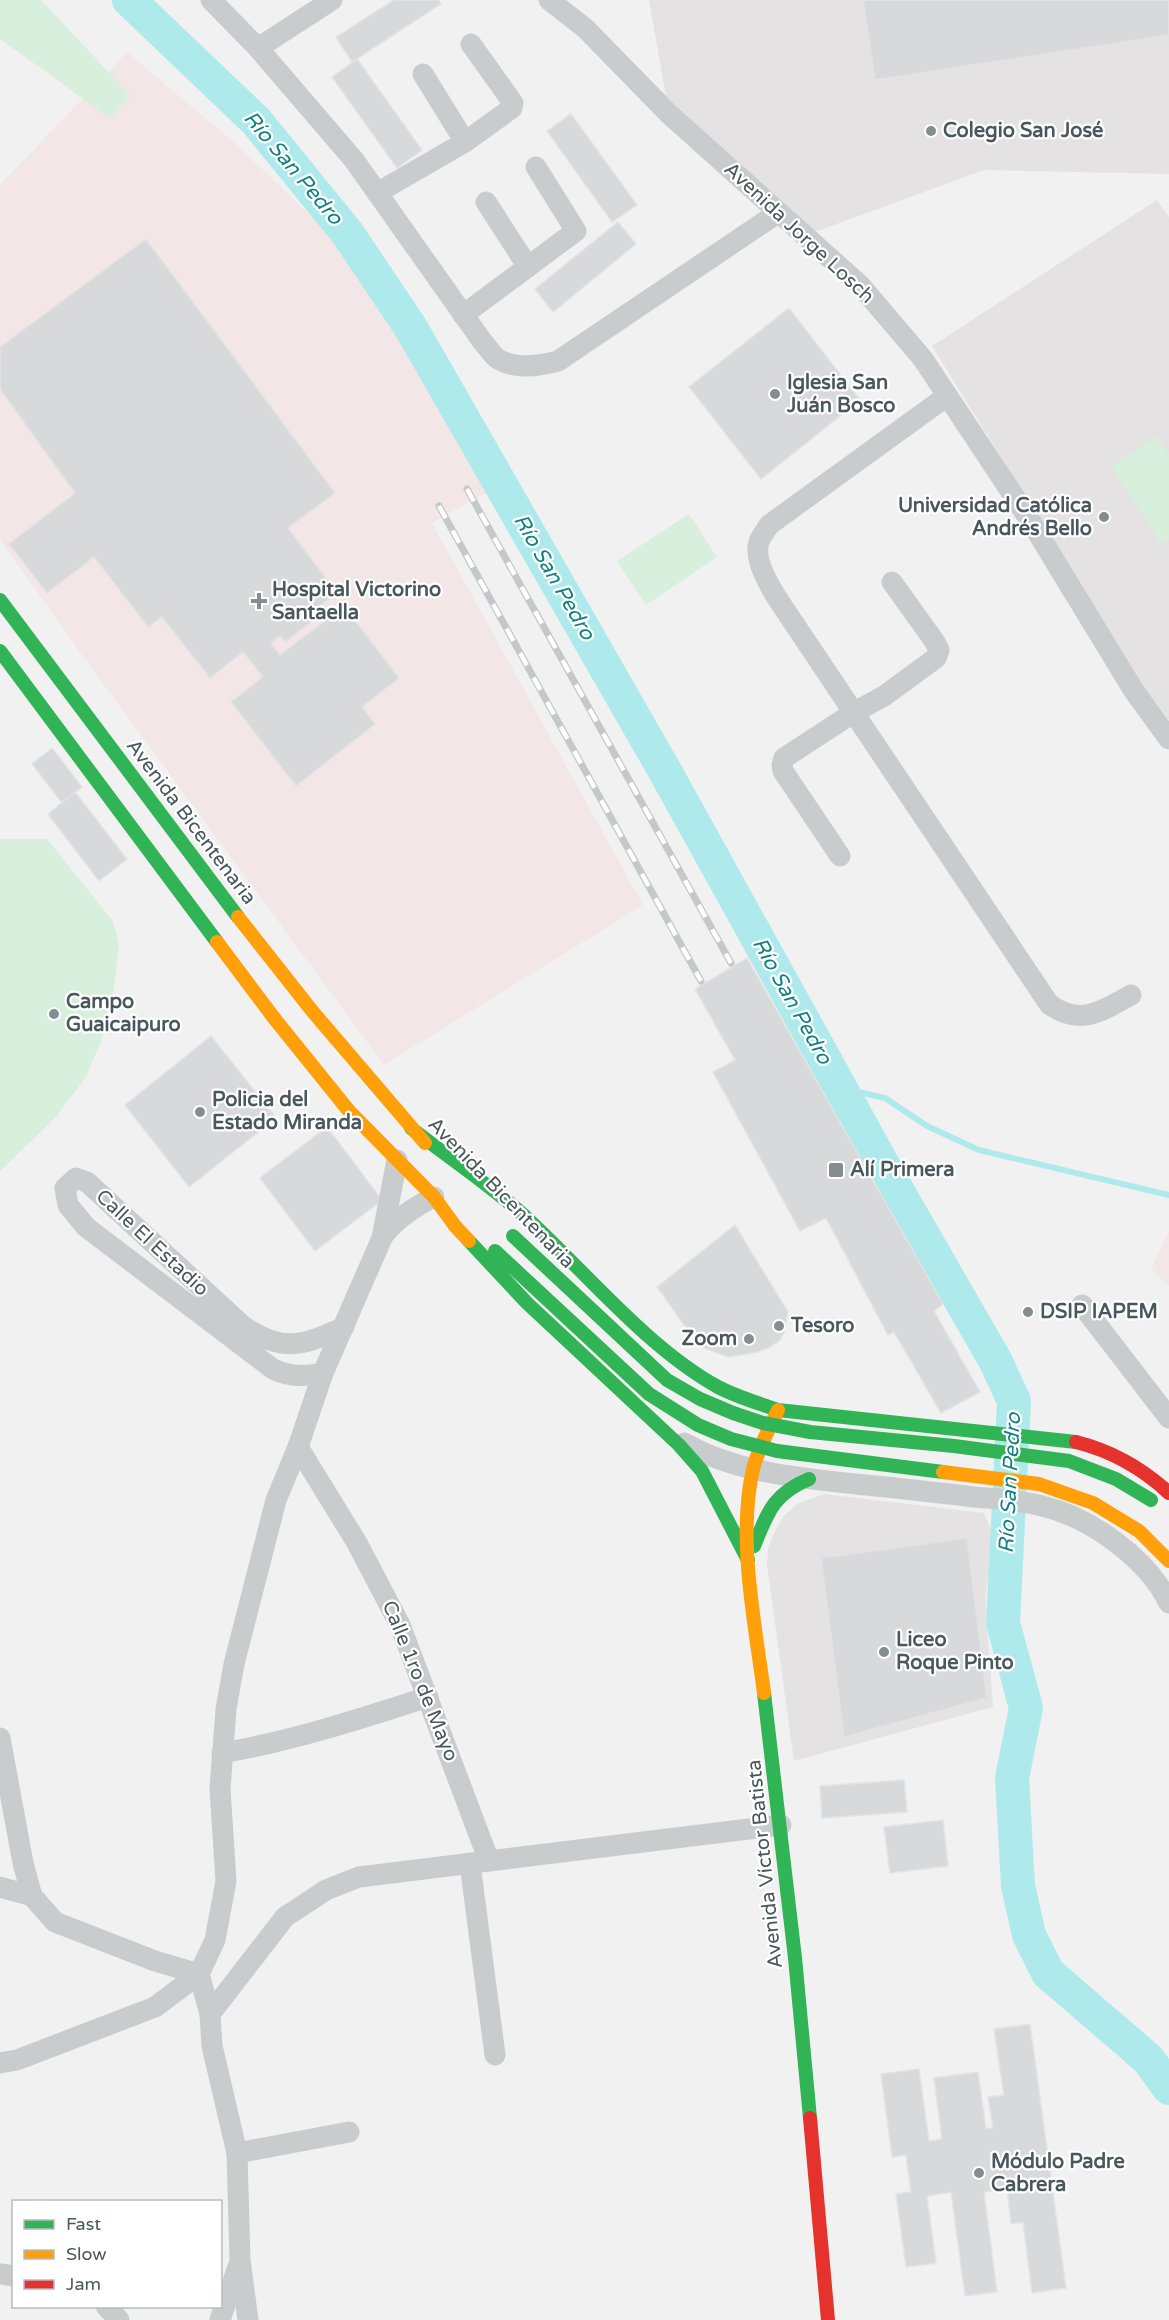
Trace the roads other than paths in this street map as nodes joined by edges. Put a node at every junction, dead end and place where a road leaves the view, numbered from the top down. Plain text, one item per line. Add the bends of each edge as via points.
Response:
1 (211, 0) edge
2 (332, 0) edge
3 (549, 0) edge
4 (471, 44) dead end
5 (258, 48) junction
6 (423, 74) dead end
7 (465, 142) junction
8 (536, 167) dead end
9 (378, 193) junction
10 (486, 202) dead end
11 (779, 212) junction
12 (528, 267) junction
13 (464, 315) junction
14 (947, 396) junction
15 (892, 582) dead end
16 (4, 612) edge
17 (0, 651) edge
18 (853, 712) junction
19 (1169, 739) edge
20 (840, 856) dead end
21 (1131, 994) dead end
22 (411, 1128) junction
23 (398, 1160) junction
24 (466, 1187) dead end
25 (437, 1200) junction
26 (509, 1232) dead end
27 (382, 1238) junction
28 (1082, 1305) dead end
29 (344, 1327) junction
30 (323, 1373) junction
31 (778, 1410) junction
32 (1169, 1418) edge
33 (665, 1432) junction
34 (298, 1447) junction
35 (754, 1469) junction
36 (809, 1479) junction
37 (1169, 1493) edge
38 (1156, 1504) dead end
39 (748, 1560) junction
40 (1169, 1561) edge
41 (1169, 1603) edge
42 (428, 1697) junction
43 (0, 1738) edge
44 (222, 1753) junction
45 (781, 1825) junction
46 (480, 1862) junction
47 (0, 1887) edge
48 (32, 1896) junction
49 (199, 1974) junction
50 (210, 2014) junction
51 (495, 2055) dead end
52 (0, 2063) edge
53 (349, 2132) dead end
54 (237, 2153) junction
55 (240, 2260) junction
56 (107, 2308) edge
57 (119, 2320) edge
58 (220, 2320) edge
59 (248, 2320) edge
60 (828, 2320) edge

1 - 5 street
2 - 5 street
3 - 11 street, Avenida Jorge Losch via 585,28 669,114
4 - 7 street via 513,103 512,108
5 - 9 street
6 - 7 street
7 - 9 street
8 - 12 street via 576,231
9 - 13 street
10 - 12 street
11 - 13 street via 558,361 519,366 497,359
11 - 14 street, Avenida Jorge Losch via 860,285 923,359
12 - 13 street
14 - 18 street via 769,525 758,543 766,581
14 - 19 street, Avenida Jorge Losch via 1031,522 1134,692
15 - 18 street via 939,650 936,658 884,696
16 - 22 main road, Avenida Bicentenaria via 332,1037
17 - 23 main road, Avenida Bicentenaria via 274,1018 349,1110
18 - 20 street via 784,758 782,765
18 - 21 street via 1049,1004 1061,1013 1077,1017 1097,1013
22 - 24 main road, Avenida Bicentenaria
22 - 31 main road via 528,1219 661,1347 720,1388
23 - 25 main road, Avenida Bicentenaria
23 - 27 street
25 - 27 street via 406,1212
25 - 33 main road via 455,1226 527,1303
25 - 40 main road, Avenida Bicentenaria, bridge via 649,1394 706,1430 777,1451 1039,1484 1093,1503 1138,1531
26 - 38 main road, Avenida Bicentenaria, bridge via 667,1380 733,1413 810,1432 1069,1461 1116,1479
27 - 29 street
28 - 32 street
29 - 30 street
29 - 30 street, Calle El Estadio via 316,1341 288,1344 259,1337 87,1182 76,1178 65,1188 68,1205 86,1227 273,1369 300,1376
30 - 34 street
31 - 35 main road, Avenida Víctor Batista
31 - 37 main road via 1096,1447 1131,1461
33 - 35 street via 716,1459
33 - 39 main road via 702,1471
34 - 42 street, Calle 1ro de Mayo via 357,1543 395,1615
34 - 44 street via 276,1500 234,1664
35 - 36 street
35 - 39 main road, Avenida Víctor Batista
36 - 39 main road via 788,1487 774,1502
36 - 41 street via 1042,1506 1094,1527 1121,1546 1146,1571
39 - 45 main road, Avenida Víctor Batista
42 - 44 street via 345,1723
42 - 46 street, Calle 1ro de Mayo
43 - 48 street
44 - 49 street via 220,1790 226,1881 215,1940
45 - 46 street
45 - 60 main road, Avenida Víctor Batista
46 - 50 street via 359,1877 326,1890 285,1917
46 - 51 street, Calle 1ro de Mayo
47 - 48 street
48 - 49 street via 55,1922
49 - 50 street
49 - 52 street via 155,2007 17,2061
50 - 54 street via 212,2046
53 - 54 street
54 - 55 street
55 - 58 street
55 - 59 street
56 - 57 street

